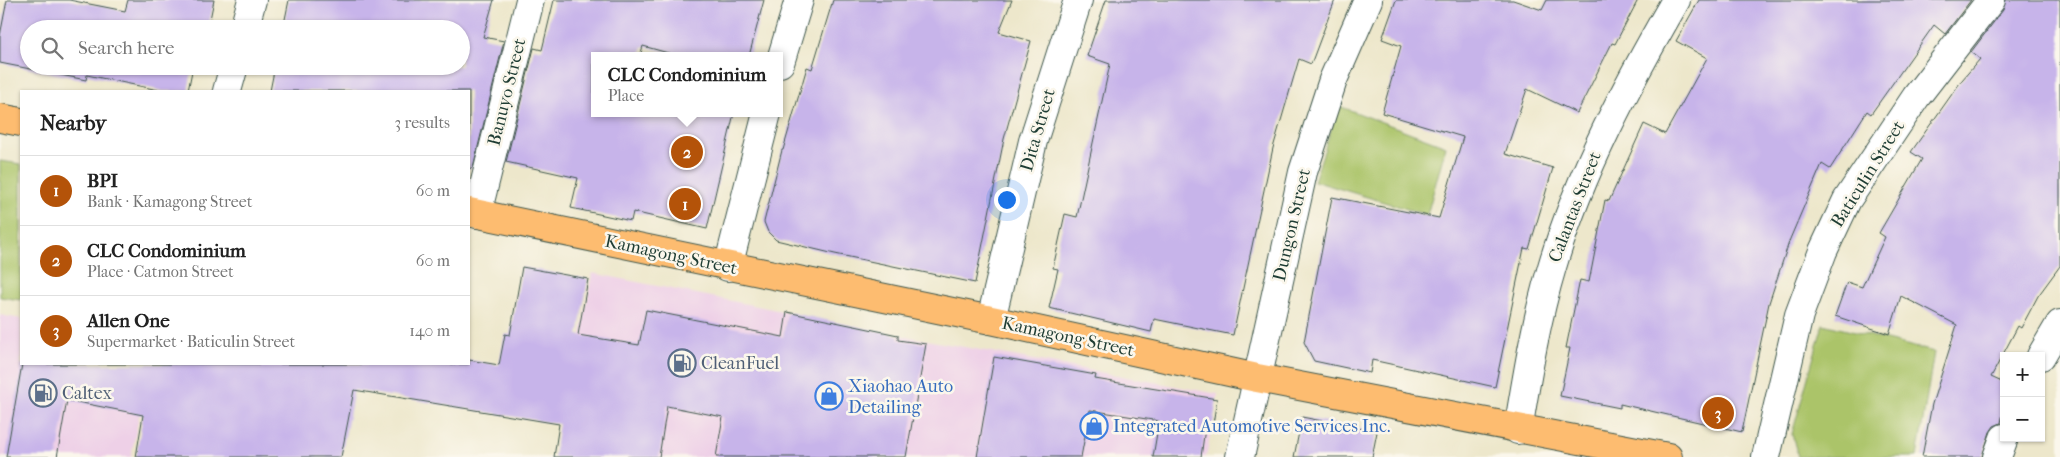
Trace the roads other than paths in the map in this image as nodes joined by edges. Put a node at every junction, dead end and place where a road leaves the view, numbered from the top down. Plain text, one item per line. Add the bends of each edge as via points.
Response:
1 (252, 0) edge
2 (530, 0) edge
3 (799, 0) edge
4 (1078, 0) edge
5 (1368, 0) edge
6 (1676, 0) edge
7 (1991, 0) edge
8 (246, 20) edge
9 (783, 53) edge
10 (231, 75) edge
11 (227, 90) edge
12 (766, 117) edge
13 (0, 118) edge
14 (20, 122) edge
15 (473, 213) edge
16 (728, 267) junction
17 (991, 320) junction
18 (2060, 324) edge
19 (2043, 352) edge
20 (1257, 378) junction
21 (1518, 430) junction
22 (2003, 442) edge
23 (1240, 457) edge
24 (1668, 457) edge
25 (1766, 457) edge
26 (1997, 457) edge

1 - 8 street
2 - 15 street, Banuyo Street
3 - 9 street
4 - 17 street, Dita Street via 1033,141
5 - 20 street, Dungon Street via 1333,80 1303,172
6 - 21 street, Calantas Street via 1624,90 1586,170 1552,267
7 - 25 street, Baticulin Street via 1916,98 1847,200 1823,251 1799,315
10 - 11 street
12 - 16 street
13 - 14 main road
15 - 16 main road, Kamagong Street
16 - 17 main road, Kamagong Street
17 - 20 main road, Kamagong Street
18 - 19 street
20 - 21 main road, Kamagong Street
20 - 23 street, Dungon Street
21 - 24 main road, Kamagong Street
22 - 26 street

